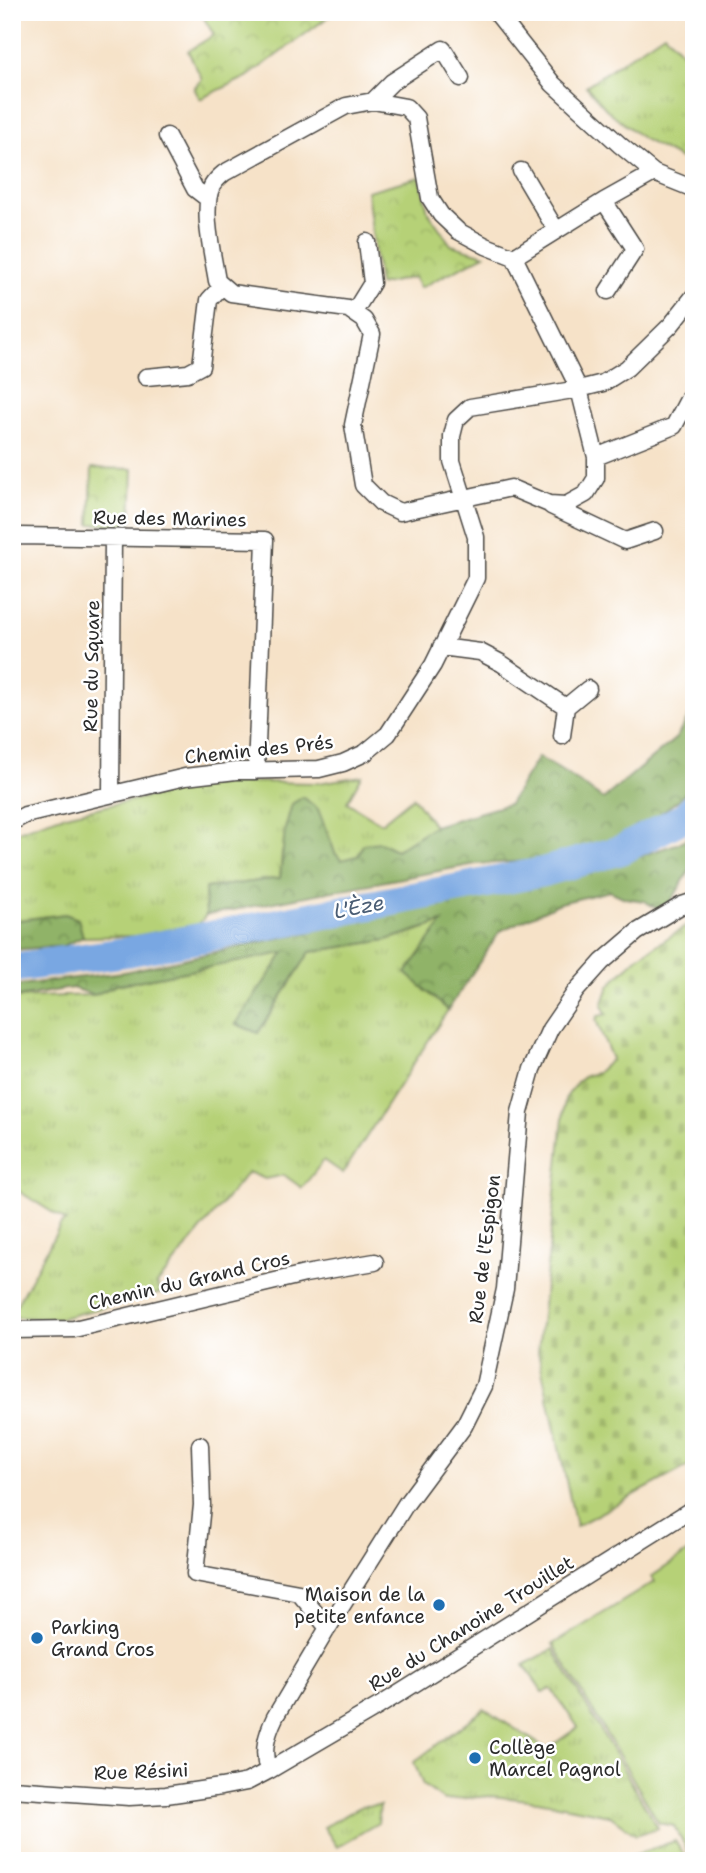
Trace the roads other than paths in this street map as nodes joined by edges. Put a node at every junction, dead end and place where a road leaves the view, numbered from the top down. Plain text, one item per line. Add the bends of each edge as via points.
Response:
1 (496, 12) edge
2 (461, 78) dead end
3 (373, 101) junction
4 (167, 136) dead end
5 (521, 171) dead end
6 (654, 173) junction
7 (694, 190) edge
8 (208, 199) junction
9 (604, 201) junction
10 (556, 230) junction
11 (368, 242) dead end
12 (514, 257) junction
13 (222, 286) junction
14 (608, 291) dead end
15 (694, 296) edge
16 (354, 312) junction
17 (146, 377) dead end
18 (579, 389) junction
19 (691, 394) dead end
20 (596, 457) junction
21 (463, 497) junction
22 (549, 505) junction
23 (655, 531) dead end
24 (12, 538) edge
25 (113, 538) junction
26 (441, 647) junction
27 (588, 689) dead end
28 (566, 707) junction
29 (562, 736) dead end
30 (256, 771) junction
31 (111, 794) junction
32 (12, 822) edge
33 (694, 901) edge
34 (375, 1262) dead end
35 (12, 1330) edge
36 (200, 1445) dead end
37 (694, 1508) edge
38 (327, 1630) junction
39 (268, 1771) junction
40 (12, 1789) edge

1 - 6 street via 553,84
2 - 3 street via 443,49 392,82
3 - 8 street via 346,106 224,173
3 - 12 street via 406,107 416,118 430,198 441,215 462,233
4 - 8 street via 195,189
5 - 10 street
6 - 7 street
6 - 9 street
8 - 13 street via 217,281
9 - 10 street
9 - 14 street via 635,249
10 - 12 street
11 - 16 street via 372,283
12 - 18 street
13 - 16 street via 231,293
13 - 17 street via 209,300 201,366 188,373
15 - 18 street, Chemin des Prés via 671,326 627,368 603,383
16 - 21 street via 372,334 353,425 363,485 381,503 400,512
18 - 20 street
18 - 21 street, Chemin des Prés via 470,407 456,420 452,461
19 - 20 street via 674,426
20 - 22 street via 596,478 586,494 565,505
21 - 22 street via 511,488
21 - 26 street, Chemin des Prés via 476,537 476,578
22 - 23 street via 625,541
24 - 25 street, Rue des Marines
25 - 30 street, Rue des Marines via 265,540
25 - 31 street, Rue du Square
26 - 28 street via 480,652
26 - 30 street, Chemin des Prés via 388,734 365,753 318,768
27 - 28 street
28 - 29 street
30 - 31 street, Chemin des Prés via 185,777
31 - 32 street, Chemin des Prés
33 - 38 street, Rue de l'Espigon via 637,932 602,962 550,1029 520,1112 505,1289 484,1387 464,1426 407,1504
34 - 35 street, Chemin du Grand Cros via 74,1329
36 - 38 street via 202,1505 195,1574 299,1593
37 - 39 street, Rue du Chanoine Trouillet
38 - 39 street, Rue de l'Espigon via 268,1732 264,1754
39 - 40 street, Rue Résini via 247,1782 166,1795

